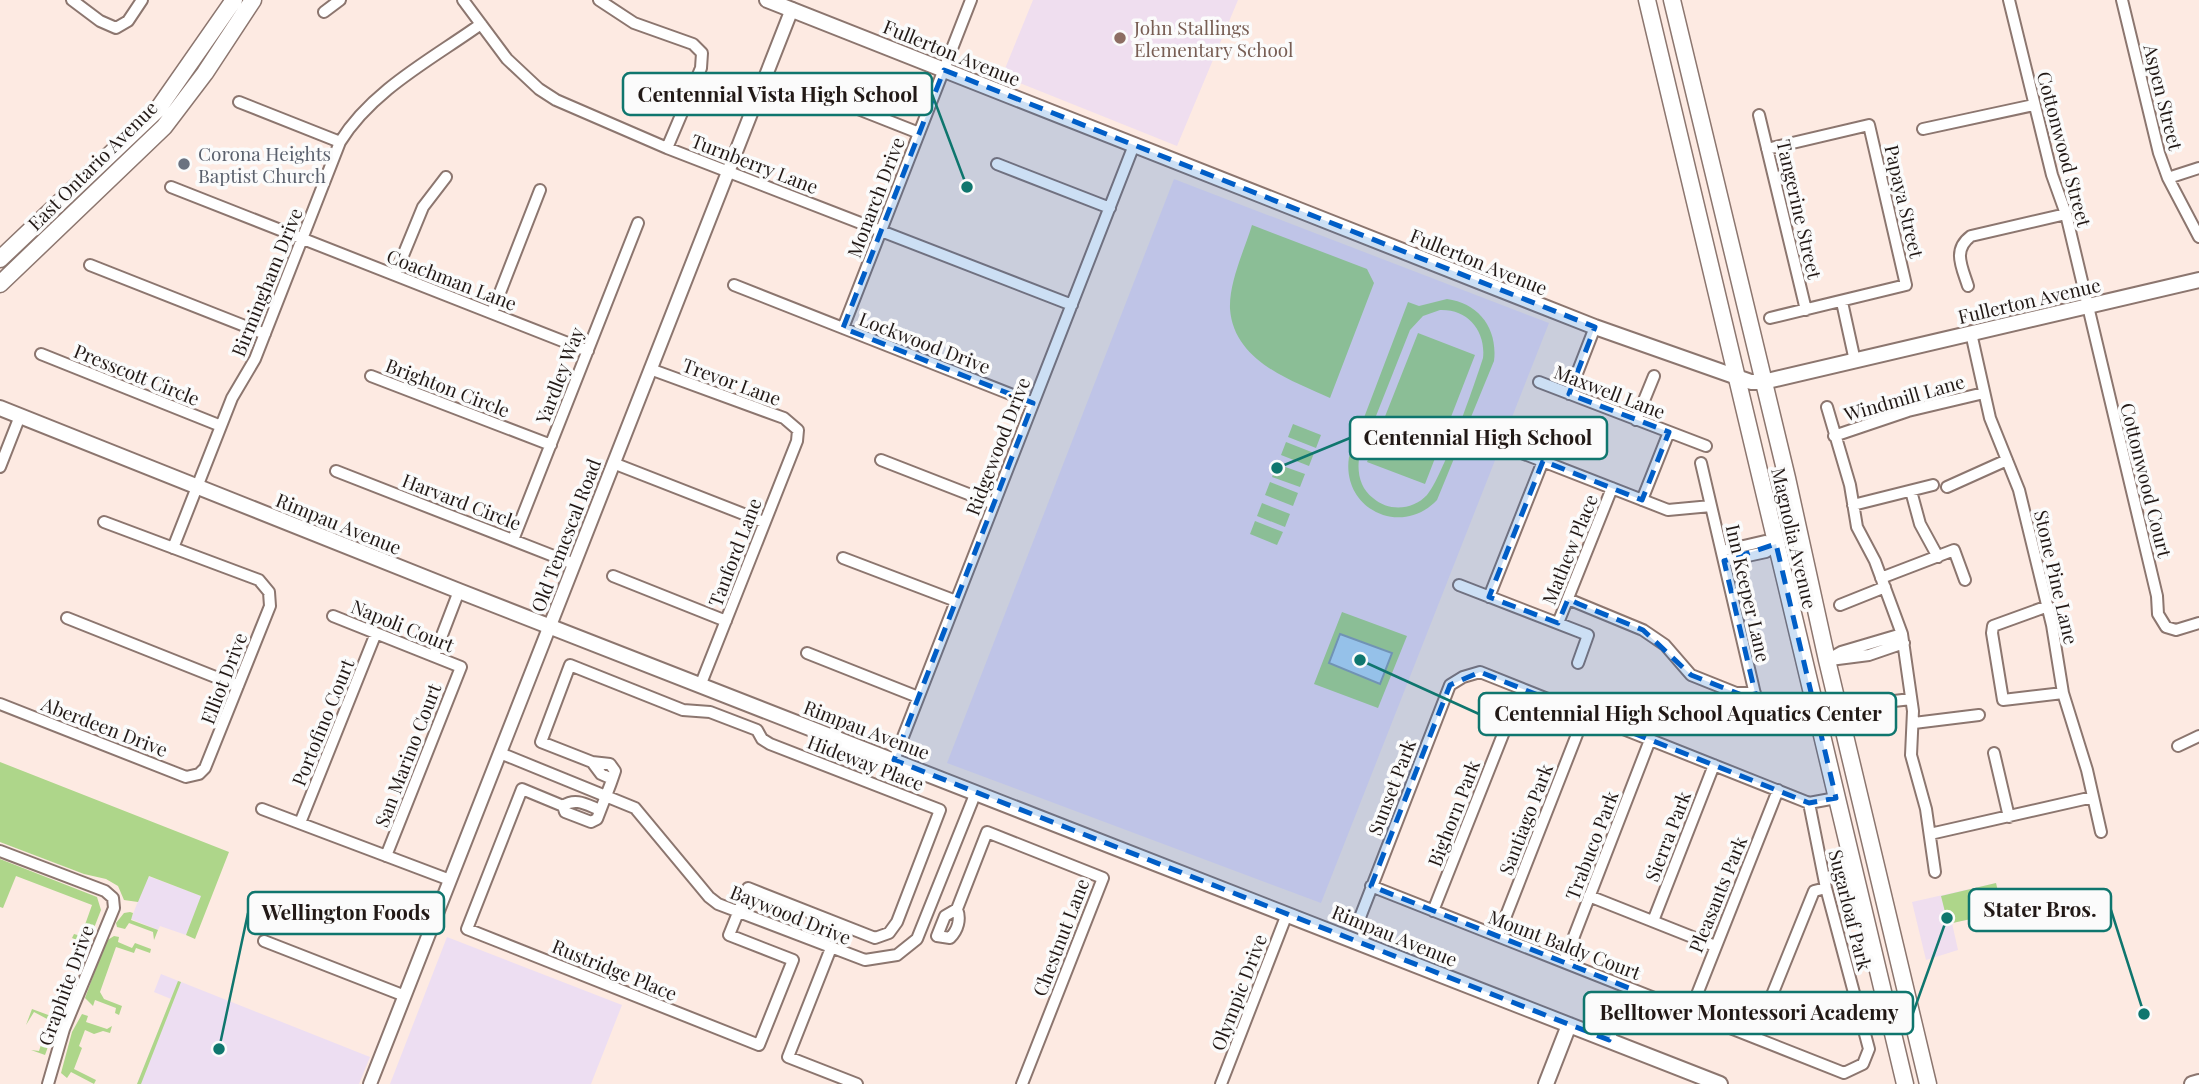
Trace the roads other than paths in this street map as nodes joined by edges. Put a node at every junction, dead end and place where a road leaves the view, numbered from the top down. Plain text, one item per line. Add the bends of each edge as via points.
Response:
1 (72, 0) edge
2 (142, 0) edge
3 (234, 0) edge
4 (253, 0) edge
5 (340, 0) edge
6 (463, 0) edge
7 (600, 0) edge
8 (767, 0) edge
9 (971, 0) edge
10 (1647, 0) edge
11 (1672, 0) edge
12 (2009, 0) edge
13 (2122, 0) edge
14 (794, 5) edge
15 (324, 12) dead end
16 (481, 24) junction
17 (944, 70) junction
18 (810, 90) dead end
19 (239, 102) dead end
20 (2034, 105) junction
21 (1759, 115) dead end
22 (1923, 129) dead end
23 (919, 133) junction
24 (340, 142) junction
25 (1134, 145) junction
26 (667, 148) junction
27 (1768, 149) junction
28 (997, 163) dead end
29 (2199, 167) edge
30 (728, 171) junction
31 (446, 177) dead end
32 (2168, 177) junction
33 (171, 187) dead end
34 (540, 190) dead end
35 (1110, 208) junction
36 (1721, 210) junction
37 (2066, 214) junction
38 (1698, 215) junction
39 (638, 223) dead end
40 (881, 231) junction
41 (2199, 237) edge
42 (303, 239) junction
43 (0, 259) edge
44 (90, 265) dead end
45 (395, 275) junction
46 (2199, 280) edge
47 (0, 284) edge
48 (734, 285) dead end
49 (1968, 286) dead end
50 (1842, 302) junction
51 (1072, 305) junction
52 (2086, 306) junction
53 (1806, 310) junction
54 (492, 313) junction
55 (1770, 318) dead end
56 (1594, 327) junction
57 (843, 328) junction
58 (1970, 333) junction
59 (265, 334) junction
60 (588, 351) junction
61 (41, 354) dead end
62 (1854, 360) junction
63 (650, 369) junction
64 (371, 376) dead end
65 (1654, 376) dead end
66 (1737, 379) junction
67 (1539, 382) dead end
68 (1763, 382) junction
69 (1984, 393) junction
70 (1569, 394) junction
71 (1033, 403) junction
72 (1827, 407) dead end
73 (0, 408) edge
74 (20, 416) junction
75 (1636, 420) junction
76 (221, 426) junction
77 (798, 430) joint
78 (1669, 432) junction
79 (1834, 436) junction
80 (551, 445) junction
81 (1706, 446) dead end
82 (1509, 447) dead end
83 (881, 460) dead end
84 (2007, 460) junction
85 (1543, 461) junction
86 (613, 463) junction
87 (1701, 463) dead end
88 (0, 467) edge
89 (336, 471) dead end
90 (1933, 485) dead end
91 (197, 487) junction
92 (1947, 487) dead end
93 (1612, 488) junction
94 (1911, 491) junction
95 (1642, 500) junction
96 (994, 504) junction
97 (1853, 505) junction
98 (1711, 506) junction
99 (104, 522) dead end
100 (764, 522) junction
101 (1800, 538) junction
102 (513, 540) junction
103 (1776, 544) junction
104 (173, 548) junction
105 (1723, 556) junction
106 (1938, 557) junction
107 (843, 558) dead end
108 (574, 564) junction
109 (613, 576) dead end
110 (1965, 580) dead end
111 (1883, 582) junction
112 (1460, 585) dead end
113 (459, 591) junction
114 (1489, 597) junction
115 (1568, 599) junction
116 (956, 601) junction
117 (1840, 605) dead end
118 (2048, 606) junction
119 (333, 616) dead end
120 (67, 618) dead end
121 (726, 621) junction
122 (1558, 623) junction
123 (2199, 624) edge
124 (550, 626) junction
125 (376, 633) junction
126 (1903, 638) junction
127 (807, 653) dead end
128 (434, 656) junction
129 (1827, 660) junction
130 (1578, 663) dead end
131 (570, 665) joint
132 (1804, 666) junction
133 (461, 667) joint
134 (238, 685) junction
135 (700, 686) junction
136 (1521, 689) junction
137 (1755, 693) junction
138 (2063, 693) junction
139 (918, 697) junction
140 (1911, 699) junction
141 (0, 704) edge
142 (1860, 705) dead end
143 (1585, 714) junction
144 (1979, 715) dead end
145 (1914, 723) junction
146 (1749, 729) dead end
147 (2199, 736) edge
148 (1650, 740) junction
149 (2178, 746) dead end
150 (500, 753) junction
151 (1994, 753) dead end
152 (894, 760) junction
153 (1714, 765) junction
154 (199, 774) joint
155 (1778, 790) junction
156 (976, 792) junction
157 (607, 795) junction
158 (2093, 797) junction
159 (1836, 798) junction
160 (1809, 803) junction
161 (262, 809) dead end
162 (2009, 817) junction
163 (300, 823) junction
164 (2101, 832) dead end
165 (1930, 834) junction
166 (0, 851) edge
167 (386, 856) junction
168 (1935, 872) dead end
169 (450, 880) junction
170 (1371, 886) junction
171 (1826, 888) junction
172 (1589, 896) junction
173 (1433, 911) junction
174 (738, 912) junction
175 (1287, 914) junction
176 (1359, 920) dead end
177 (1653, 921) junction
178 (922, 929) junction
179 (1498, 936) junction
180 (264, 941) dead end
181 (1715, 946) junction
182 (831, 948) junction
183 (1564, 962) junction
184 (1904, 987) junction
185 (1629, 988) junction
186 (1882, 994) junction
187 (405, 996) junction
188 (1690, 1012) junction
189 (1569, 1026) junction
190 (1755, 1037) junction
191 (1609, 1040) junction
192 (1863, 1064) joint
193 (2199, 1082) edge
194 (48, 1084) edge
195 (370, 1084) edge
196 (857, 1084) edge
197 (1022, 1084) edge
198 (1221, 1084) edge
199 (1546, 1084) edge
200 (1720, 1084) edge
201 (1905, 1084) edge
202 (1928, 1084) edge
203 (2192, 1084) edge

1 - 2 street via 116,28
3 - 43 main road, East Ontario Avenue via 158,109
4 - 47 main road, East Ontario Avenue via 164,127
5 - 15 street
6 - 16 street, Turnberry Lane
7 - 26 street via 634,23 693,44 702,53 701,68
8 - 14 main road, Fullerton Avenue
9 - 17 street, Monarch Drive
10 - 38 main road, Magnolia Avenue
11 - 36 main road, Magnolia Avenue
12 - 20 street, Cottonwood Street
13 - 32 street, Aspen Street
14 - 17 main road, Fullerton Avenue
14 - 30 street, Old Temescal Road
16 - 24 street, Birmingham Drive via 373,101 354,119
16 - 26 street, Turnberry Lane via 507,59 539,89
17 - 23 street, Monarch Drive
17 - 25 main road, Fullerton Avenue
18 - 23 street
19 - 24 street
20 - 22 street
20 - 37 street, Cottonwood Street
21 - 27 street, Tangerine Street
23 - 40 street, Monarch Drive
24 - 42 street, Birmingham Drive
25 - 35 street, Ridgewood Drive
25 - 56 main road, Fullerton Avenue
26 - 30 street, Turnberry Lane
27 - 50 street, Papaya Street via 1869,125 1906,285
27 - 53 street, Tangerine Street
28 - 35 street
29 - 32 street
30 - 40 street, Turnberry Lane
30 - 63 street, Old Temescal Road
31 - 45 street via 422,207
32 - 41 street, Aspen Street
33 - 42 street, Coachman Lane
34 - 54 street
35 - 51 street, Ridgewood Drive
36 - 38 main road
36 - 68 main road, Magnolia Avenue
37 - 49 street via 1962,242 1958,251
37 - 52 street, Cottonwood Street
38 - 66 main road, Magnolia Avenue
39 - 60 street, Yardley Way
40 - 51 street, Turnberry Lane
40 - 57 street, Monarch Drive
42 - 45 street, Coachman Lane
42 - 59 street, Birmingham Drive
44 - 59 street
45 - 54 street, Coachman Lane
46 - 52 main road, Fullerton Avenue
48 - 57 street, Lockwood Drive
50 - 53 street
50 - 62 street
51 - 71 street, Ridgewood Drive
52 - 58 main road, Fullerton Avenue
52 - 123 street, Cottonwood Court via 2158,614 2166,627 2176,630
53 - 55 street
54 - 60 street, Coachman Lane
56 - 66 main road, Fullerton Avenue
56 - 70 street
57 - 71 street, Lockwood Drive
58 - 62 main road, Fullerton Avenue
58 - 69 street, Stone Pine Lane
59 - 76 street, Birmingham Drive
60 - 80 street, Yardley Way
61 - 76 street, Presscott Circle
62 - 68 main road, Fullerton Avenue
63 - 77 street, Trevor Lane via 784,418
63 - 86 street, Old Temescal Road
64 - 80 street, Brighton Circle
65 - 75 street
66 - 68 main road, Fullerton Avenue
66 - 103 main road, Magnolia Avenue
67 - 70 street, Maxwell Lane
68 - 101 main road, Magnolia Avenue
69 - 79 street, Windmill Lane via 1908,411
69 - 84 street, Stone Pine Lane
70 - 75 street, Maxwell Lane
71 - 96 street, Ridgewood Drive
72 - 79 street
73 - 74 main road, Rimpau Avenue
74 - 88 street
74 - 91 main road, Rimpau Avenue
75 - 78 street, Maxwell Lane
76 - 91 street, Birmingham Drive
77 - 100 street, Tanford Lane
78 - 81 street
78 - 95 street
79 - 97 street
80 - 102 street, Yardley Way
82 - 85 street
83 - 96 street
84 - 92 street
84 - 118 street, Stone Pine Lane
85 - 93 street
85 - 114 street
86 - 100 street
86 - 108 street, Old Temescal Road
87 - 98 street, Inn Keeper Lane
89 - 102 street, Harvard Circle
90 - 94 street
91 - 104 street, Birmingham Drive
91 - 113 main road, Rimpau Avenue
93 - 95 street
93 - 115 street, Mathew Place
94 - 97 street
94 - 106 street via 1920,524
95 - 98 street via 1679,511
96 - 116 street, Ridgewood Drive
97 - 111 street via 1857,527
98 - 105 street, Inn Keeper Lane
99 - 104 street
100 - 121 street, Tanford Lane
101 - 103 main road
101 - 129 main road, Magnolia Avenue
102 - 108 street, Harvard Circle
103 - 105 street via 1766,552
103 - 132 main road, Magnolia Avenue
104 - 134 street, Elliot Drive via 259,580 270,592 270,606
105 - 137 street, Inn Keeper Lane
106 - 110 street via 1954,550
106 - 111 street
107 - 116 street
108 - 124 street, Old Temescal Road
109 - 121 street
111 - 117 street
111 - 126 street
112 - 114 street
113 - 124 main road, Rimpau Avenue
113 - 128 street
114 - 122 street
115 - 122 street, Mathew Place
115 - 137 street via 1643,629 1665,645 1691,675 1737,693
116 - 139 street, Ridgewood Drive
118 - 138 street, Stone Pine Lane
118 - 138 street via 1993,626 2003,700
119 - 125 street, Napoli Court
120 - 134 street
121 - 135 street, Tanford Lane
122 - 130 street via 1588,635
124 - 135 main road, Rimpau Avenue
124 - 150 street, Old Temescal Road
125 - 128 street, Napoli Court
125 - 163 street, Portofino Court
126 - 129 street via 1869,654
126 - 140 street
127 - 139 street
128 - 133 street, Napoli Court
129 - 132 main road
129 - 184 main road, Magnolia Avenue
131 - 157 street, Rustridge Place via 541,743 610,764 615,771
131 - 174 street, Hideway Place via 682,710 710,712 757,730 771,744 940,810 897,922 886,935 875,938 748,888
132 - 159 main road, Magnolia Avenue
133 - 167 street, San Marino Court
134 - 154 street, Elliot Drive via 209,761
135 - 152 main road, Rimpau Avenue
136 - 143 street
136 - 170 street, Sunset Park via 1480,672 1450,685
136 - 173 street, Bighorn Park
137 - 146 street, Inn Keeper Lane via 1758,707
138 - 158 street, Stone Pine Lane
139 - 152 street, Ridgewood Drive
140 - 142 street
140 - 145 street
141 - 154 street, Aberdeen Drive via 186,777
143 - 148 street
143 - 179 street, Santiago Park
144 - 145 street
145 - 165 street via 1912,755
147 - 149 street
148 - 153 street
148 - 172 street, Trabuco Park
150 - 157 street, Baywood Drive
150 - 169 street, Old Temescal Road
151 - 162 street
152 - 156 main road, Rimpau Avenue
153 - 155 street
153 - 177 street, Sierra Park
155 - 160 street
155 - 181 street, Pleasants Park
156 - 175 main road, Rimpau Avenue
156 - 178 street, Baywood Drive
157 - 174 street, Baywood Drive via 635,808 709,897
157 - 174 street, Rustridge Place via 600,810 570,801 563,806 522,789 467,929 760,1045 793,960 729,935
158 - 162 street
158 - 164 street, Stone Pine Lane
159 - 160 street
159 - 186 main road, Magnolia Avenue
160 - 171 street, Sugarloaf Park
161 - 163 street
162 - 165 street
163 - 167 street
165 - 168 street
166 - 194 street, Graphite Drive via 113,898 114,908 64,1029
167 - 169 street
169 - 187 street, Old Temescal Road
170 - 173 street, Mount Baldy Court
170 - 176 street, Sunset Park
171 - 190 street via 1814,891
171 - 192 street, Sugarloaf Park via 1869,1049
172 - 177 street
172 - 183 street, Trabuco Park
173 - 179 street, Mount Baldy Court
174 - 182 street, Baywood Drive
175 - 189 main road, Rimpau Avenue
175 - 198 street, Olympic Drive
177 - 181 street
178 - 182 street, Baywood Drive via 905,950 881,960 855,958
178 - 197 street, Chestnut Lane via 937,936 945,916 957,909 987,832 1103,878
179 - 183 street, Mount Baldy Court
180 - 187 street
181 - 188 street, Pleasants Park
182 - 196 street via 788,1057
183 - 185 street, Mount Baldy Court
184 - 186 main road
184 - 202 main road, Magnolia Avenue
185 - 188 street, Mount Baldy Court
185 - 191 street
186 - 201 main road, Magnolia Avenue
187 - 195 street, Old Temescal Road
188 - 190 street, Mount Baldy Court
189 - 191 main road, Rimpau Avenue
189 - 199 main road
190 - 192 street, Mount Baldy Court via 1844,1073
191 - 200 main road, Rimpau Avenue
193 - 203 main road

